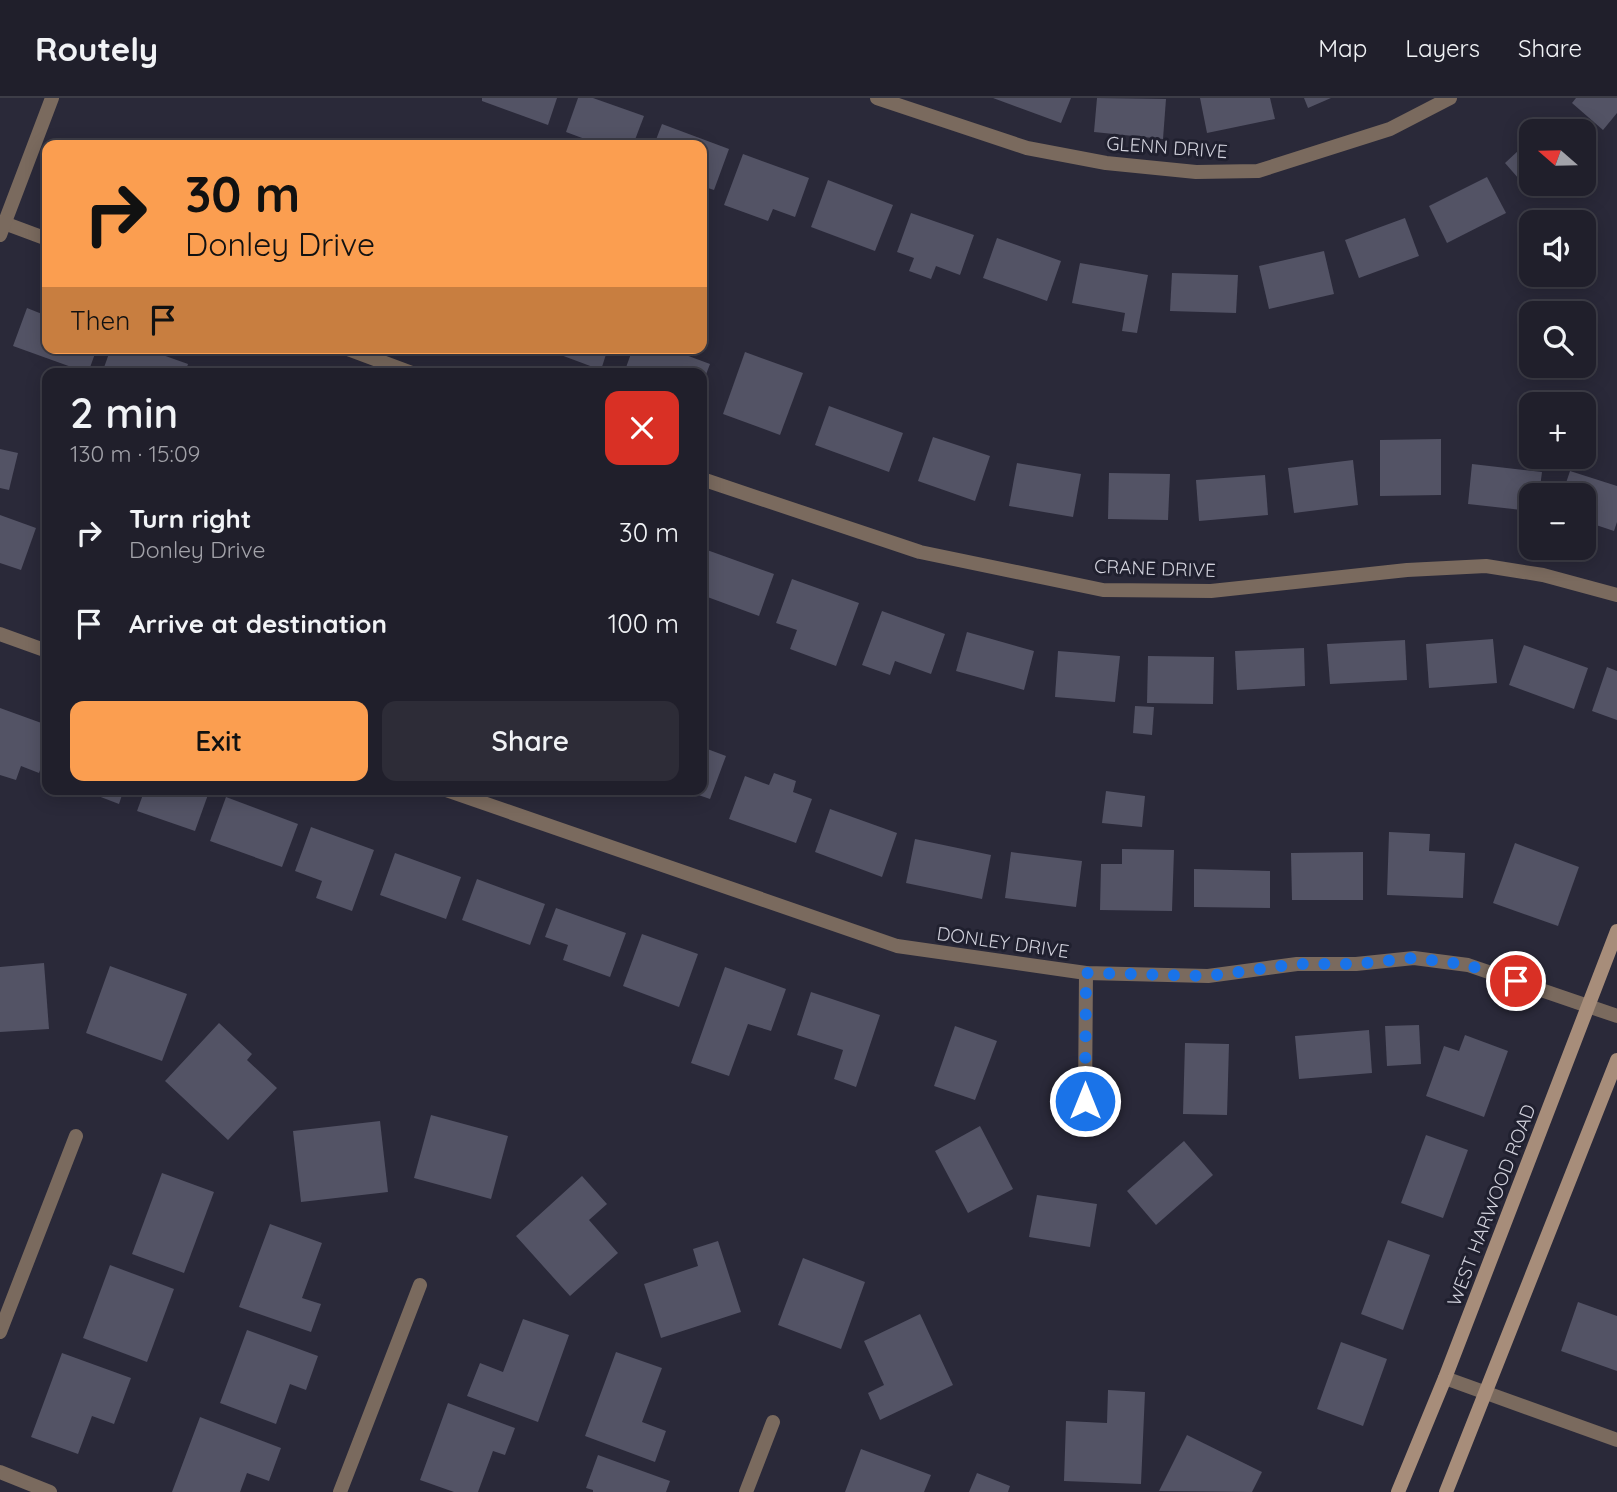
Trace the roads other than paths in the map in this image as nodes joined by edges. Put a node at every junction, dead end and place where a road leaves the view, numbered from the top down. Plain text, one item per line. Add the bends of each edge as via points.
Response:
1 (52, 98) edge
2 (877, 98) edge
3 (1450, 98) edge
4 (2, 229) edge
5 (42, 238) edge
6 (361, 354) edge
7 (399, 368) edge
8 (707, 480) edge
9 (1617, 595) edge
10 (0, 634) edge
11 (42, 649) edge
12 (460, 795) edge
13 (1617, 931) edge
14 (1086, 973) junction
15 (1587, 1005) junction
16 (1617, 1016) edge
17 (1617, 1060) edge
18 (1085, 1101) dead end
19 (76, 1136) dead end
20 (420, 1285) dead end
21 (0, 1332) edge
22 (1446, 1378) junction
23 (1486, 1394) junction
24 (773, 1422) dead end
25 (1617, 1440) edge
26 (0, 1472) edge
27 (50, 1492) edge
28 (340, 1492) edge
29 (747, 1492) edge
30 (1398, 1492) edge
31 (1446, 1492) edge

1 - 4 street
2 - 3 street, GLENN DRIVE via 1027,148 1106,163 1196,172 1258,171 1390,129
4 - 5 street
6 - 7 street
8 - 9 street, CRANE DRIVE via 920,552 1104,590 1211,591 1407,569 1486,566 1543,575
10 - 11 street
12 - 14 street, DONLEY DRIVE via 897,946
13 - 15 main road, WEST HARWOOD ROAD
14 - 15 street, DONLEY DRIVE via 1208,976 1297,964 1414,958 1468,965
14 - 18 street
15 - 16 street, DONLEY DRIVE
15 - 22 main road, WEST HARWOOD ROAD
17 - 23 main road
19 - 21 street
20 - 28 street
22 - 23 street
22 - 30 main road, WEST HARWOOD ROAD
23 - 25 street
23 - 31 main road
24 - 29 street
26 - 27 street

